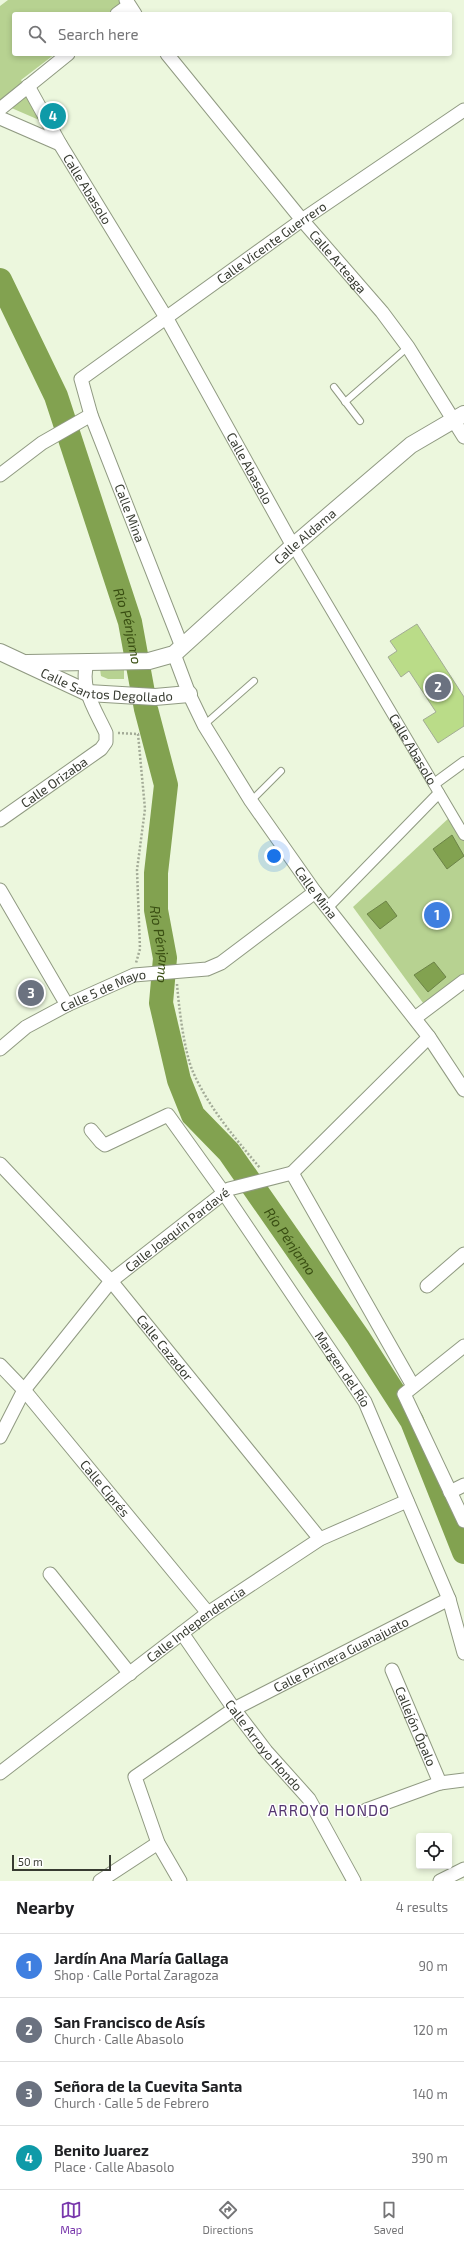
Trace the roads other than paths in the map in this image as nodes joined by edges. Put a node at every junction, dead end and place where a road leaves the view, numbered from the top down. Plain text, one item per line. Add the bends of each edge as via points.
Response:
1 (66, 56) edge
2 (169, 56) edge
3 (28, 86) junction
4 (0, 109) edge
5 (464, 110) edge
6 (0, 118) edge
7 (60, 144) junction
8 (302, 220) junction
9 (167, 319) junction
10 (408, 347) junction
11 (81, 378) joint
12 (334, 387) dead end
13 (345, 402) junction
14 (92, 415) junction
15 (459, 418) edge
16 (360, 421) dead end
17 (464, 436) edge
18 (0, 475) edge
19 (293, 546) junction
20 (178, 651) junction
21 (0, 652) edge
22 (94, 661) junction
23 (149, 661) joint
24 (27, 663) junction
25 (254, 681) dead end
26 (88, 693) junction
27 (189, 694) junction
28 (204, 725) junction
29 (464, 762) edge
30 (281, 770) dead end
31 (434, 784) junction
32 (439, 793) junction
33 (251, 801) junction
34 (0, 820) edge
35 (464, 835) edge
36 (0, 890) edge
37 (315, 892) junction
38 (327, 908) junction
39 (464, 981) edge
40 (67, 1005) junction
41 (415, 1018) junction
42 (429, 1037) junction
43 (0, 1048) edge
44 (464, 1090) edge
45 (91, 1130) dead end
46 (0, 1164) edge
47 (292, 1173) junction
48 (227, 1191) junction
49 (464, 1254) edge
50 (111, 1281) junction
51 (428, 1286) dead end
52 (464, 1346) edge
53 (0, 1365) edge
54 (24, 1390) junction
55 (408, 1390) junction
56 (0, 1437) edge
57 (464, 1485) edge
58 (450, 1492) junction
59 (407, 1501) junction
60 (464, 1521) edge
61 (320, 1539) junction
62 (50, 1574) dead end
63 (449, 1600) junction
64 (208, 1613) junction
65 (182, 1633) junction
66 (464, 1653) edge
67 (392, 1670) dead end
68 (130, 1674) junction
69 (234, 1709) junction
70 (0, 1773) edge
71 (464, 1780) edge
72 (440, 1783) junction
73 (366, 1810) dead end
74 (158, 1843) junction
75 (464, 1869) edge
76 (348, 1879) edge
77 (100, 1881) edge
78 (180, 1881) edge
79 (440, 1881) edge

1 - 3 street
2 - 8 street, Calle Arteaga
3 - 4 street
3 - 7 street, Calle Abasolo
5 - 8 street, Calle Vicente Guerrero
6 - 7 street, Calle Abasolo
7 - 9 street, Calle Abasolo
8 - 9 street, Calle Vicente Guerrero
8 - 10 street, Calle Arteaga via 382,312
9 - 11 street, Calle Vicente Guerrero
9 - 19 street, Calle Abasolo
10 - 13 lane
10 - 15 street, Calle Arteaga
11 - 14 street, Calle Mina
12 - 13 lane
13 - 16 lane
14 - 18 street via 42,444
14 - 20 street, Calle Mina
15 - 17 street, Calle Arteaga
15 - 19 street, Calle Aldama via 411,445
19 - 20 street, Calle Aldama
19 - 31 street, Calle Abasolo
20 - 23 street, Calle Aldama
20 - 27 street, Calle Mina
21 - 24 street, Calle Santos Degollado
22 - 23 street, Calle Santos Degollado
22 - 24 street, Calle Santos Degollado
22 - 26 street via 84,672
24 - 26 street, Calle Santos Degollado
25 - 28 lane
26 - 27 street, Calle Santos Degollado via 155,697
26 - 34 street, Calle Orizaba via 106,737 100,749
27 - 28 street, Calle Mina
28 - 33 street, Calle Mina
29 - 31 street
30 - 33 lane
31 - 32 street, Calle Abasolo
32 - 35 street, Calle Abasolo
32 - 38 street
33 - 37 street, Calle Mina
36 - 40 street
37 - 38 street, Calle Mina
37 - 40 street, Calle 5 de Mayo via 221,963 208,969 134,975
38 - 41 street, Calle Mina
39 - 41 street
40 - 43 street, Calle 5 de Mayo via 26,1027
41 - 42 street, Calle Mina
42 - 44 street, Calle Mina
42 - 47 street
45 - 48 street, Margen del Río via 106,1145 168,1115
46 - 50 street, Calle Cazador
47 - 48 street, Calle Joaquín Pardavé
47 - 55 street
48 - 50 street, Calle Joaquín Pardavé
48 - 59 street, Margen del Río via 365,1402
49 - 51 street
50 - 54 street, Calle Joaquín Pardavé
50 - 61 street, Calle Cazador
52 - 55 street
53 - 54 street, Calle Ciprés
54 - 56 street, Calle Joaquín Pardavé
54 - 64 street, Calle Ciprés
55 - 58 street
57 - 58 street
58 - 60 street
59 - 61 street, Calle Independencia
59 - 63 street, Margen del Río
61 - 64 street, Calle Independencia
62 - 68 street
63 - 66 street, Margen del Río
63 - 69 street, Calle Primera Guanajuato
64 - 65 street, Calle Independencia
65 - 68 street, Calle Independencia
65 - 69 street, Calle Arroyo Hondo
67 - 72 street, Callejón Ópalo
68 - 70 street, Calle Independencia
69 - 74 street, Calle Primera Guanajuato via 135,1777
69 - 76 street, Calle Arroyo Hondo via 309,1800
71 - 72 street
72 - 73 street
74 - 77 street
74 - 78 street
75 - 79 street

